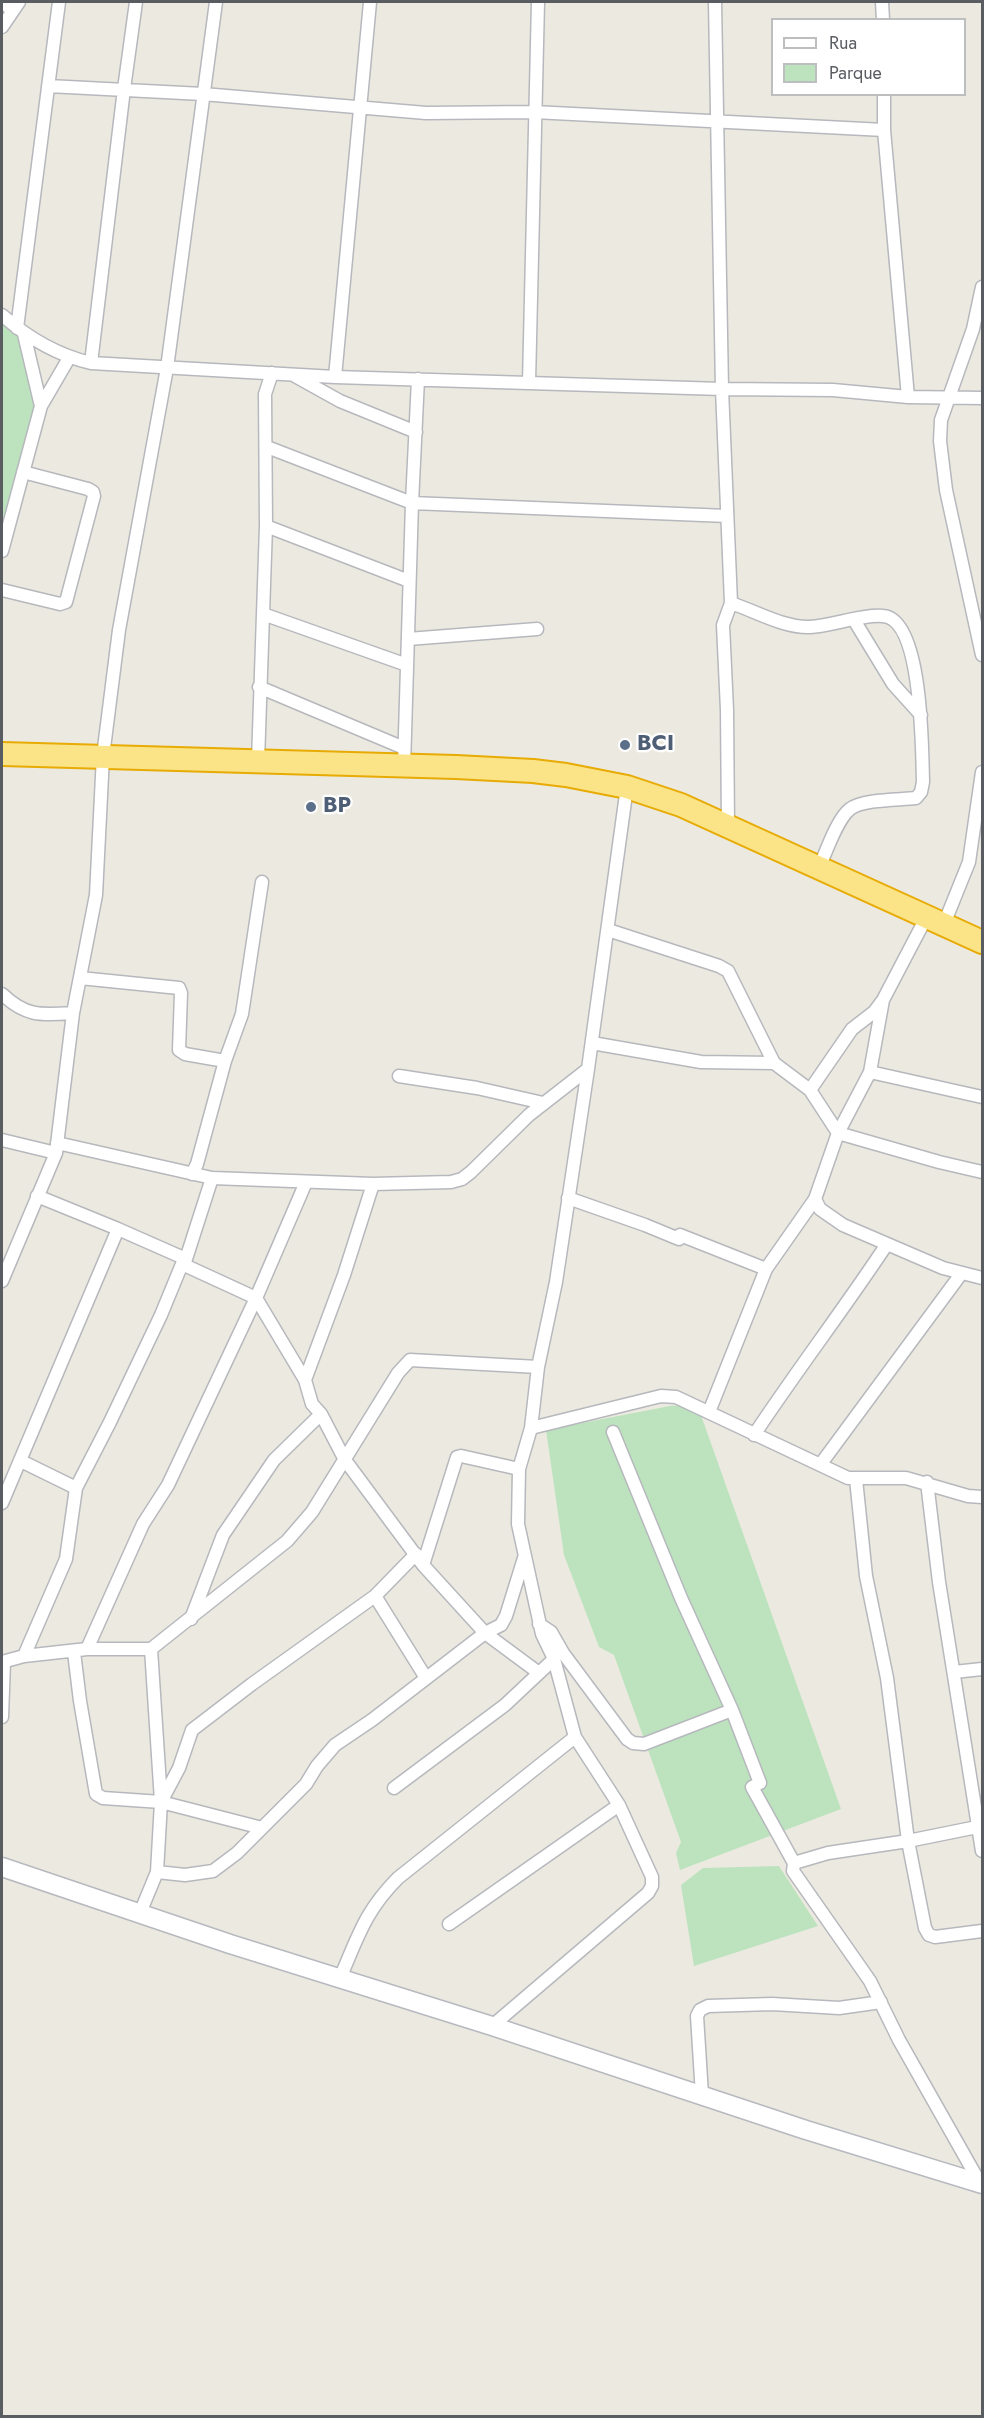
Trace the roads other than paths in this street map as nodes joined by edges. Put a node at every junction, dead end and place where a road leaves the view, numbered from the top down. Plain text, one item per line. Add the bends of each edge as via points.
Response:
1 (2, 2) edge
2 (59, 2) edge
3 (136, 2) edge
4 (216, 2) edge
5 (370, 2) edge
6 (538, 2) edge
7 (715, 2) edge
8 (882, 2) edge
9 (16, 6) edge
10 (883, 18) edge
11 (2, 27) edge
12 (48, 86) junction
13 (123, 89) junction
14 (203, 94) junction
15 (884, 96) edge
16 (361, 106) junction
17 (534, 112) junction
18 (717, 121) junction
19 (884, 130) junction
20 (982, 287) edge
21 (2, 315) edge
22 (20, 331) junction
23 (69, 358) junction
24 (91, 363) junction
25 (166, 368) junction
26 (247, 372) junction
27 (272, 373) junction
28 (293, 375) junction
29 (335, 376) junction
30 (418, 379) junction
31 (529, 382) junction
32 (722, 389) junction
33 (265, 394) junction
34 (908, 397) junction
35 (948, 398) junction
36 (982, 398) edge
37 (41, 406) junction
38 (416, 432) junction
39 (267, 447) junction
40 (23, 472) junction
41 (412, 503) junction
42 (727, 516) junction
43 (266, 526) junction
44 (2, 551) edge
45 (409, 581) junction
46 (2, 590) edge
47 (731, 603) junction
48 (263, 614) junction
49 (854, 620) junction
50 (537, 629) dead end
51 (408, 639) junction
52 (982, 655) edge
53 (407, 665) junction
54 (259, 687) junction
55 (921, 715) junction
56 (2, 754) edge
57 (103, 756) junction
58 (404, 757) junction
59 (258, 761) junction
60 (982, 772) edge
61 (627, 787) junction
62 (728, 826) junction
63 (819, 868) junction
64 (262, 882) dead end
65 (935, 920) junction
66 (608, 930) junction
67 (982, 942) edge
68 (80, 978) junction
69 (2, 994) edge
70 (883, 1000) junction
71 (73, 1013) junction
72 (592, 1043) junction
73 (225, 1061) junction
74 (774, 1063) junction
75 (588, 1070) junction
76 (870, 1072) junction
77 (399, 1076) dead end
78 (810, 1090) junction
79 (982, 1097) edge
80 (543, 1103) junction
81 (838, 1133) junction
82 (2, 1140) edge
83 (56, 1148) junction
84 (982, 1172) edge
85 (192, 1174) junction
86 (212, 1178) junction
87 (306, 1182) junction
88 (373, 1184) junction
89 (37, 1196) junction
90 (568, 1198) junction
91 (815, 1199) junction
92 (118, 1228) junction
93 (887, 1244) junction
94 (184, 1262) junction
95 (766, 1269) junction
96 (961, 1274) junction
97 (3, 1275) edge
98 (982, 1278) edge
99 (256, 1298) junction
100 (538, 1367) junction
101 (305, 1380) junction
102 (709, 1412) junction
103 (321, 1414) junction
104 (531, 1428) junction
105 (613, 1431) dead end
106 (754, 1435) junction
107 (345, 1460) junction
108 (21, 1461) junction
109 (820, 1465) junction
110 (519, 1469) junction
111 (856, 1479) junction
112 (927, 1482) junction
113 (76, 1488) junction
114 (982, 1497) edge
115 (2, 1503) edge
116 (416, 1554) junction
117 (525, 1557) junction
118 (423, 1565) junction
119 (375, 1596) junction
120 (190, 1620) junction
121 (539, 1624) junction
122 (485, 1634) junction
123 (151, 1649) junction
124 (80, 1650) junction
125 (24, 1656) junction
126 (554, 1659) junction
127 (3, 1662) edge
128 (982, 1669) edge
129 (954, 1672) junction
130 (538, 1673) junction
131 (426, 1678) junction
132 (732, 1710) junction
133 (2, 1717) edge
134 (575, 1737) junction
135 (394, 1788) dead end
136 (161, 1802) junction
137 (619, 1805) junction
138 (981, 1827) edge
139 (262, 1828) junction
140 (908, 1841) junction
141 (982, 1851) edge
142 (794, 1863) junction
143 (2, 1867) edge
144 (157, 1872) junction
145 (140, 1913) junction
146 (450, 1924) dead end
147 (982, 1931) edge
148 (340, 1978) junction
149 (881, 2002) junction
150 (492, 2026) junction
151 (702, 2095) junction
152 (981, 2183) edge

1 - 9 street
2 - 12 street
3 - 13 street
4 - 14 street
5 - 16 street
6 - 17 street
7 - 18 street
8 - 10 street
9 - 11 street
12 - 13 street
12 - 22 street
13 - 14 street
13 - 24 street
14 - 16 street
14 - 25 street
15 - 19 street
16 - 17 street via 426,113
16 - 29 street
17 - 18 street
17 - 31 street
18 - 19 street
18 - 32 street
19 - 34 street
20 - 35 street via 974,328
21 - 22 street
22 - 23 street
22 - 37 street
23 - 24 street
23 - 37 street
24 - 25 street
25 - 26 street
25 - 57 street via 119,630
26 - 27 street
26 - 33 street
27 - 28 street
27 - 33 street
28 - 29 street
28 - 38 street via 332,397
29 - 30 street
30 - 31 street
30 - 38 street
31 - 32 street
32 - 34 street via 833,390
32 - 42 street
33 - 39 street
34 - 35 street
35 - 36 street
35 - 52 street via 941,420 942,465
37 - 40 street
38 - 41 street
39 - 41 street
39 - 43 street
40 - 44 street
40 - 46 street via 88,489 94,496 66,603
41 - 42 street
41 - 45 street
42 - 47 street
43 - 45 street
43 - 48 street
45 - 51 street
47 - 49 street via 794,626
47 - 62 street via 723,625
48 - 53 street
48 - 54 street
49 - 55 street via 893,684
49 - 55 street via 883,616 895,620 900,627 915,672
50 - 51 street
51 - 53 street
53 - 58 street
54 - 58 street
54 - 59 street
55 - 63 street via 921,792 916,798 852,807 843,816
56 - 57 highway
57 - 59 highway
57 - 68 street via 98,877
58 - 59 highway
58 - 61 highway via 533,771
60 - 65 street via 969,862
61 - 62 highway
61 - 66 street
62 - 63 highway
63 - 65 highway
64 - 73 street via 242,1014
65 - 67 highway
65 - 70 street
66 - 72 street
66 - 74 street via 728,971
68 - 71 street
68 - 73 street via 178,988 179,1050
69 - 71 street via 27,1013
70 - 76 street
70 - 78 street via 852,1029
71 - 83 street
72 - 74 street via 701,1062
72 - 75 street
73 - 85 street
74 - 78 street
75 - 80 street
75 - 90 street
76 - 79 street
76 - 81 street
77 - 80 street
78 - 81 street
80 - 88 street via 462,1179
81 - 84 street
81 - 91 street
82 - 83 street
83 - 85 street
83 - 89 street
85 - 86 street
86 - 87 street
86 - 94 street
87 - 88 street
87 - 99 street
88 - 101 street
89 - 92 street
89 - 97 street
90 - 95 street
90 - 100 street
91 - 93 street via 830,1218
91 - 95 street
92 - 94 street
92 - 108 street
93 - 96 street
93 - 106 street
94 - 99 street
94 - 113 street
95 - 102 street
96 - 98 street
96 - 109 street
99 - 101 street
99 - 124 street via 168,1485 143,1524
100 - 104 street
100 - 107 street via 410,1360
101 - 103 street via 312,1404
102 - 104 street via 676,1397 661,1396
102 - 106 street
103 - 107 street
103 - 120 street via 274,1460 223,1535
104 - 110 street
105 - 132 street
106 - 109 street
107 - 116 street
107 - 120 street via 312,1512 287,1541
108 - 113 street
108 - 115 street
109 - 111 street
110 - 117 street via 518,1524
110 - 118 street via 457,1457
111 - 112 street via 906,1478
111 - 140 street via 865,1569 888,1688
112 - 114 street
112 - 129 street
113 - 125 street via 66,1559
116 - 118 street
116 - 119 street
117 - 121 street
117 - 122 street via 506,1616 501,1625
118 - 122 street
119 - 131 street
119 - 136 street via 192,1730 179,1768
120 - 123 street
121 - 126 street
121 - 132 street via 551,1632 570,1663 633,1743 644,1744
122 - 130 street
122 - 131 street
123 - 124 street
123 - 136 street
124 - 125 street
124 - 136 street via 81,1711 96,1794
125 - 127 street
126 - 130 street
126 - 134 street
127 - 133 street
128 - 129 street
129 - 138 street
130 - 135 street via 505,1705
131 - 139 street via 335,1745 306,1784
132 - 142 street via 760,1783 752,1787
134 - 137 street
134 - 148 street via 382,1894 364,1921
136 - 139 street
136 - 144 street
137 - 146 street
137 - 150 street via 652,1877 648,1893
138 - 140 street
138 - 141 street
139 - 144 street via 213,1871 185,1875
140 - 142 street via 828,1853
140 - 147 street via 929,1935
142 - 149 street via 793,1870
143 - 145 street
144 - 145 street
145 - 148 street
148 - 150 street
149 - 151 street via 839,2008 772,2004 708,2006 700,2010 697,2016
149 - 152 street
150 - 151 street
151 - 152 street

